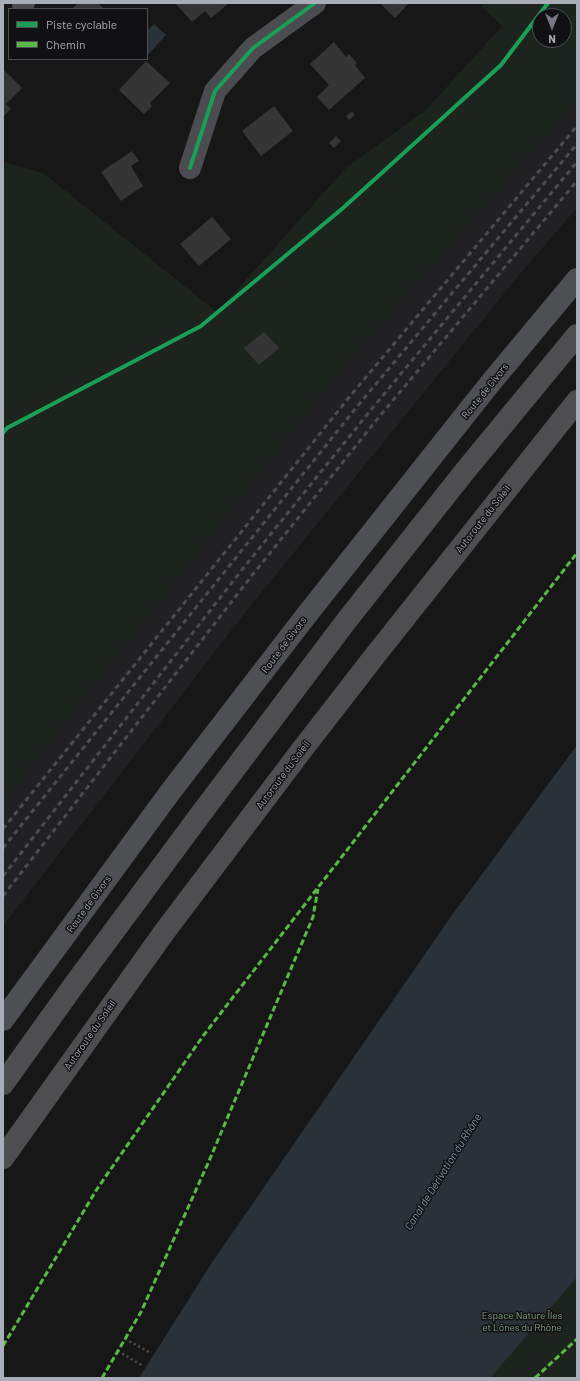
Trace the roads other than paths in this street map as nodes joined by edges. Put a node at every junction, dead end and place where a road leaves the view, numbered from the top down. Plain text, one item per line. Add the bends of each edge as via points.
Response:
1 (315, 3) edge
2 (190, 168) dead end
3 (577, 279) edge
4 (577, 335) edge
5 (577, 402) edge
6 (3, 1020) edge
7 (3, 1084) edge
8 (3, 1158) edge

1 - 2 street via 253,48 215,91
3 - 6 main road, Route de Givors via 478,398 305,617 171,791
4 - 7 highway via 347,620 190,828
5 - 8 highway, Autoroute du Soleil via 301,751 165,931

